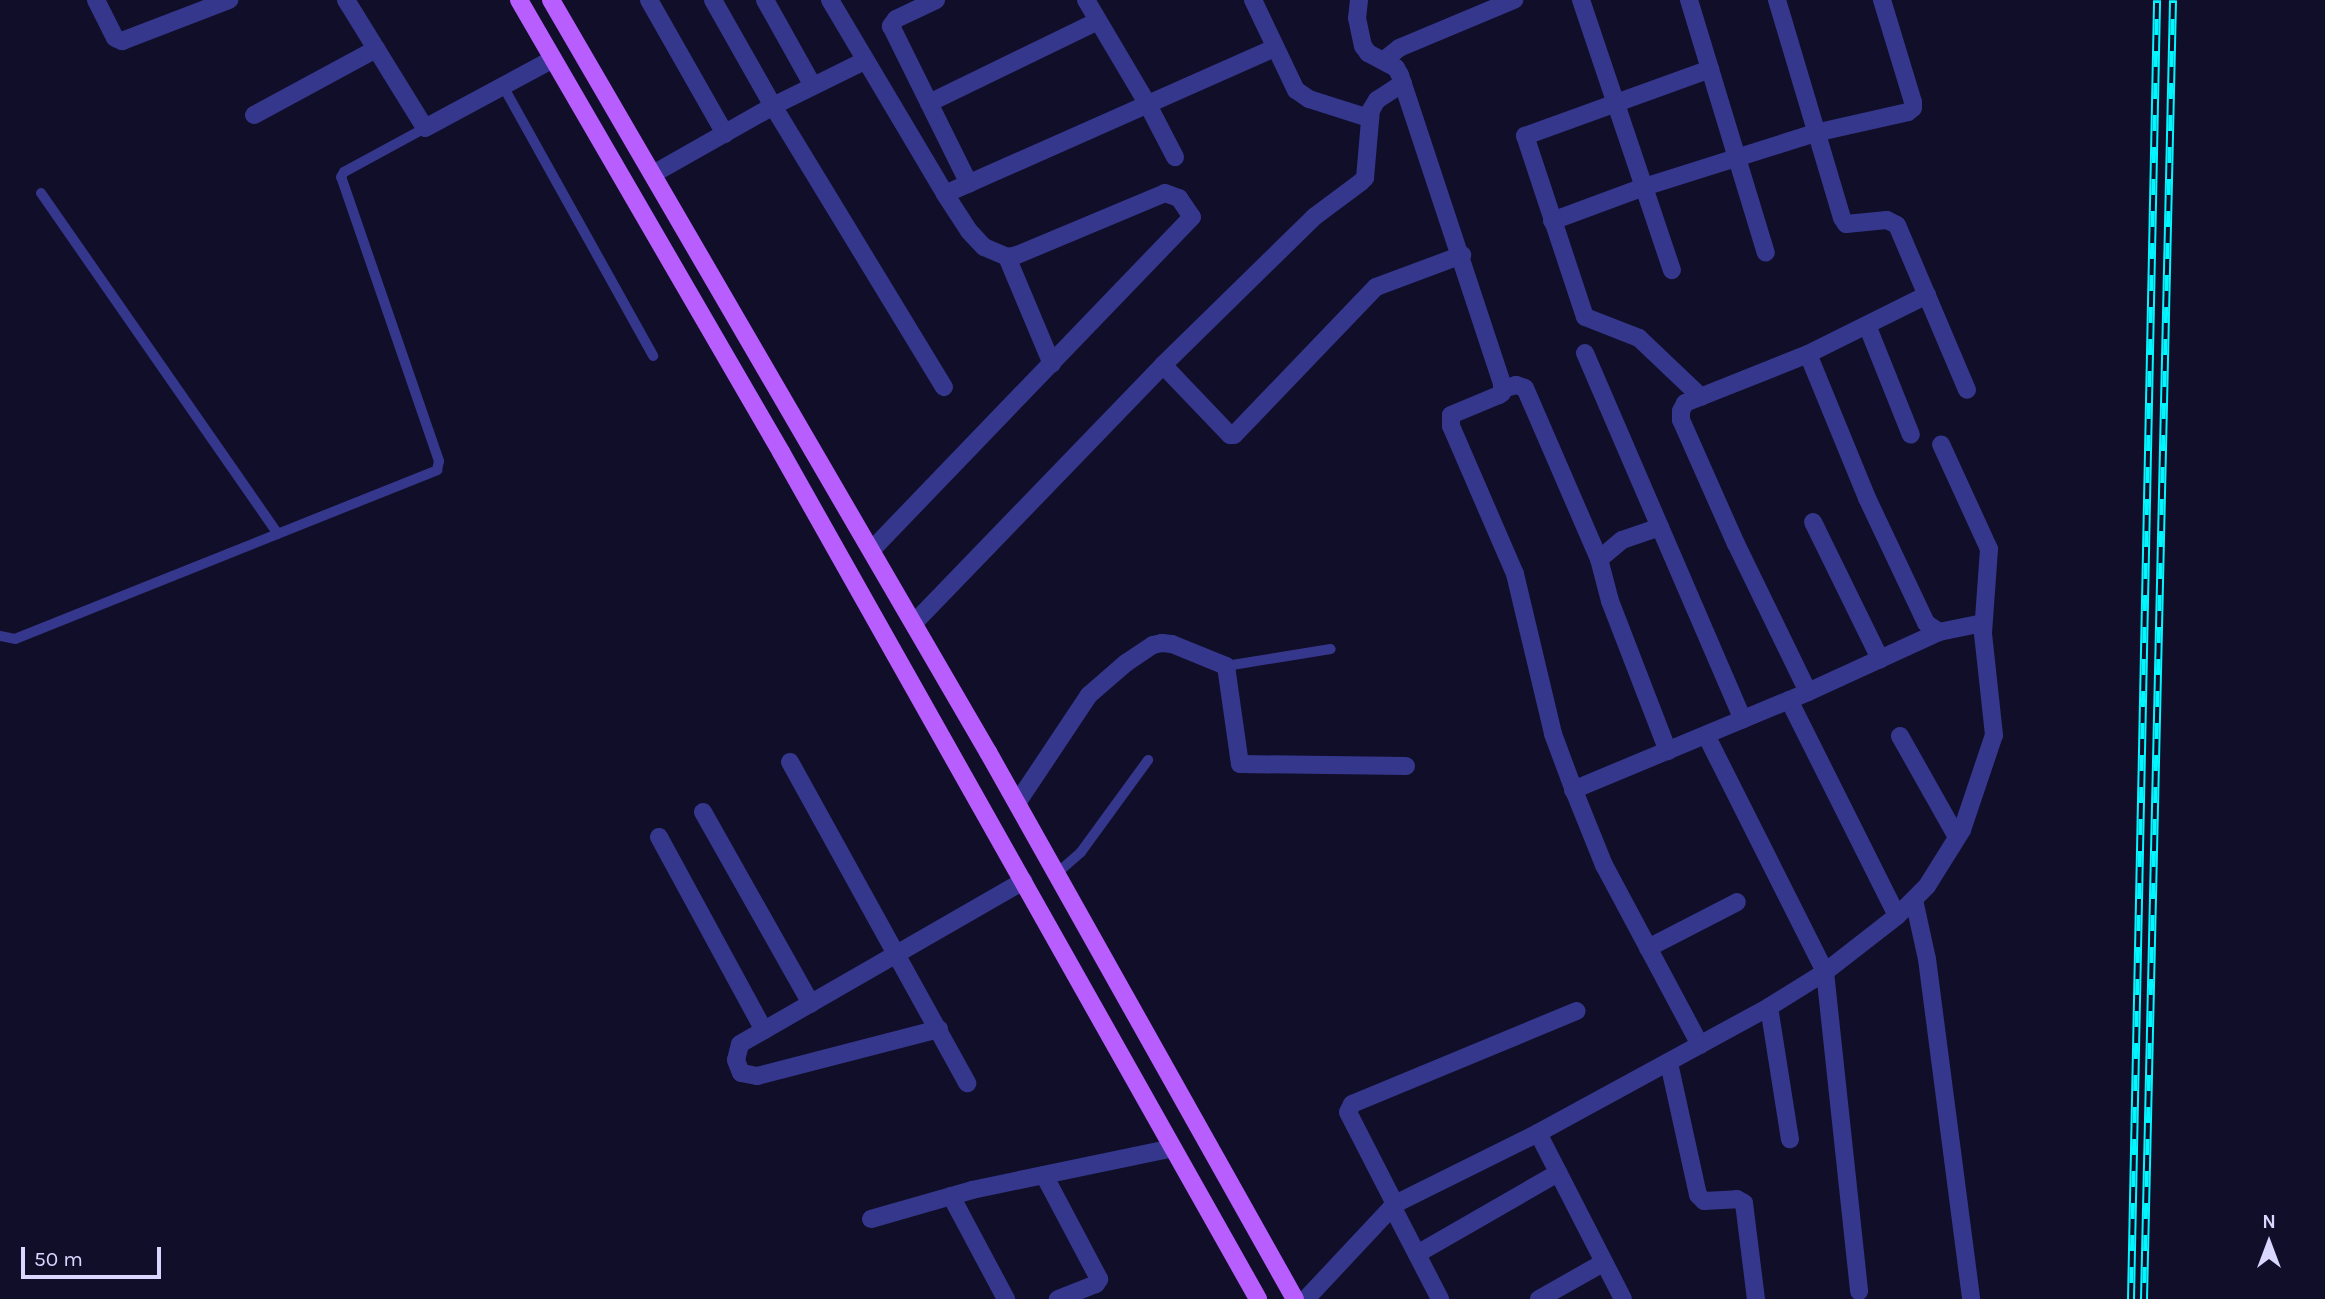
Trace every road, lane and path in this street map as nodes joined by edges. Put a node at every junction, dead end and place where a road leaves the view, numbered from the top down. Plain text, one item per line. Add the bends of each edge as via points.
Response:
1 (96, 0) edge
2 (229, 0) edge
3 (346, 0) edge
4 (519, 0) edge
5 (551, 0) edge
6 (649, 0) edge
7 (713, 0) edge
8 (765, 0) edge
9 (830, 0) edge
10 (936, 0) edge
11 (1086, 0) edge
12 (1252, 0) edge
13 (1359, 0) edge
14 (1514, 0) edge
15 (1581, 0) edge
16 (1689, 0) edge
17 (1777, 0) edge
18 (1882, 0) edge
19 (1098, 21) junction
20 (1275, 48) junction
21 (376, 49) junction
22 (553, 59) junction
23 (864, 61) junction
24 (1389, 64) junction
25 (1710, 69) junction
26 (1403, 83) junction
27 (503, 86) junction
28 (813, 86) junction
29 (929, 103) junction
30 (1147, 103) junction
31 (1618, 104) junction
32 (773, 106) junction
33 (254, 115) dead end
34 (1368, 118) junction
35 (425, 128) junction
36 (1815, 133) junction
37 (725, 134) junction
38 (1175, 157) dead end
39 (1737, 160) junction
40 (653, 174) junction
41 (969, 184) junction
42 (1644, 187) junction
43 (41, 193) dead end
44 (945, 194) junction
45 (1552, 221) junction
46 (1766, 253) dead end
47 (1462, 255) junction
48 (1007, 257) junction
49 (1672, 270) dead end
50 (1927, 295) junction
51 (1867, 325) junction
52 (1586, 353) dead end
53 (1808, 354) junction
54 (653, 356) dead end
55 (1052, 364) junction
56 (1163, 365) junction
57 (944, 387) dead end
58 (1503, 389) junction
59 (1966, 390) dead end
60 (1701, 397) junction
61 (1911, 435) dead end
62 (1941, 444) dead end
63 (1813, 522) dead end
64 (1660, 527) junction
65 (278, 534) junction
66 (872, 550) junction
67 (1599, 559) junction
68 (914, 623) junction
69 (1983, 623) junction
70 (1940, 632) junction
71 (0, 636) edge
72 (1331, 649) dead end
73 (1880, 659) junction
74 (1226, 666) junction
75 (1808, 692) junction
76 (1789, 701) junction
77 (1743, 719) junction
78 (1706, 735) junction
79 (1900, 736) dead end
80 (1668, 751) junction
81 (1148, 760) dead end
82 (790, 762) dead end
83 (1406, 766) dead end
84 (1573, 790) junction
85 (1017, 803) junction
86 (703, 812) dead end
87 (659, 837) dead end
88 (1957, 837) junction
89 (1056, 874) junction
90 (1024, 881) junction
91 (1914, 900) junction
92 (1737, 902) dead end
93 (1897, 916) junction
94 (1648, 948) junction
95 (898, 954) junction
96 (1825, 971) junction
97 (811, 1004) junction
98 (1769, 1007) junction
99 (1577, 1011) dead end
100 (764, 1030) junction
101 (939, 1030) junction
102 (1700, 1045) junction
103 (1669, 1063) junction
104 (967, 1083) dead end
105 (1538, 1133) junction
106 (1790, 1139) dead end
107 (1173, 1148) junction
108 (1558, 1173) junction
109 (1044, 1175) junction
110 (951, 1196) junction
111 (1394, 1205) junction
112 (870, 1219) dead end
113 (1417, 1254) junction
114 (1603, 1263) junction
115 (1859, 1291) dead end
116 (1006, 1299) edge
117 (1058, 1299) edge
118 (1258, 1299) edge
119 (1295, 1299) edge
120 (1306, 1299) edge
121 (1440, 1299) edge
122 (1539, 1299) edge
123 (1623, 1299) edge
124 (1756, 1299) edge
125 (1971, 1299) edge

1 - 2 street via 115,38 122,41
3 - 21 street
4 - 22 main road
5 - 40 main road
6 - 37 street
7 - 32 street
8 - 28 street
9 - 23 street
10 - 29 street via 895,19 891,26
11 - 19 street
12 - 20 street
13 - 24 street via 1357,18 1363,46
14 - 24 street via 1399,48 1388,57
15 - 31 street
16 - 25 street
17 - 36 street
18 - 36 street via 1913,108 1909,113
19 - 29 street
19 - 30 street
20 - 30 street
20 - 34 street via 1301,95
21 - 33 street
21 - 35 street
22 - 27 street
22 - 90 main road
23 - 28 street
23 - 44 street
24 - 26 street
25 - 31 street
25 - 39 street
26 - 34 street via 1377,100
26 - 47 street
27 - 35 street
27 - 54 lane
28 - 32 street
29 - 41 street
30 - 38 street
30 - 41 street
31 - 42 street
31 - 45 street via 1525,136
32 - 37 street
32 - 57 street
34 - 56 street via 1361,182 1314,217
35 - 65 lane via 341,177 440,467
36 - 39 street
36 - 50 street via 1846,224 1894,221
37 - 40 street
39 - 42 street
39 - 46 street
40 - 66 main road
41 - 44 street
42 - 45 street
42 - 49 street
43 - 65 lane
44 - 48 street via 968,231 984,247
45 - 60 street via 1585,317 1639,338
47 - 56 street via 1376,287 1234,435
47 - 58 street
48 - 55 street
48 - 55 street via 1165,193 1179,198 1190,212 1190,222
50 - 51 street
50 - 59 street
51 - 53 street
51 - 61 street
52 - 64 street
53 - 60 street
53 - 70 street via 1872,509 1926,623
55 - 66 street
56 - 68 street
58 - 67 street via 1525,388
58 - 84 street via 1450,419 1515,574 1553,734
60 - 75 street via 1685,403 1681,420
62 - 69 street via 1989,549
63 - 73 street
64 - 67 street via 1622,540
64 - 77 street
65 - 71 lane via 15,639
66 - 68 main road
67 - 80 street via 1610,601
68 - 85 main road
69 - 70 street
69 - 88 street via 1994,735
70 - 73 street
72 - 74 lane
73 - 75 street
74 - 83 street via 1240,764
74 - 85 street via 1172,644 1153,645 1090,695
75 - 76 street
76 - 77 street
76 - 93 street
77 - 78 street
78 - 80 street
78 - 96 street
79 - 88 street
80 - 84 street
81 - 89 lane via 1082,852
82 - 95 street
84 - 94 street via 1604,865
85 - 89 main road
86 - 97 street
87 - 100 street
88 - 91 street
89 - 119 main road
90 - 95 street
90 - 107 main road
91 - 93 street
91 - 125 street via 1927,959
92 - 94 street
93 - 96 street
94 - 102 street
95 - 97 street
95 - 101 street
96 - 98 street
96 - 115 street
97 - 100 street
98 - 102 street
98 - 106 street
99 - 111 street via 1352,1104 1348,1112
100 - 101 street via 736,1051 741,1073 749,1077
101 - 104 street
102 - 103 street
103 - 105 street
103 - 124 street via 1698,1195 1704,1201 1737,1199 1744,1203
105 - 108 street
105 - 111 street
107 - 109 street
107 - 118 main road
108 - 113 street
108 - 114 street
109 - 110 street
109 - 117 street via 1099,1279
110 - 112 street
110 - 116 street
111 - 113 street
111 - 120 street
113 - 121 street
114 - 122 street
114 - 123 street

